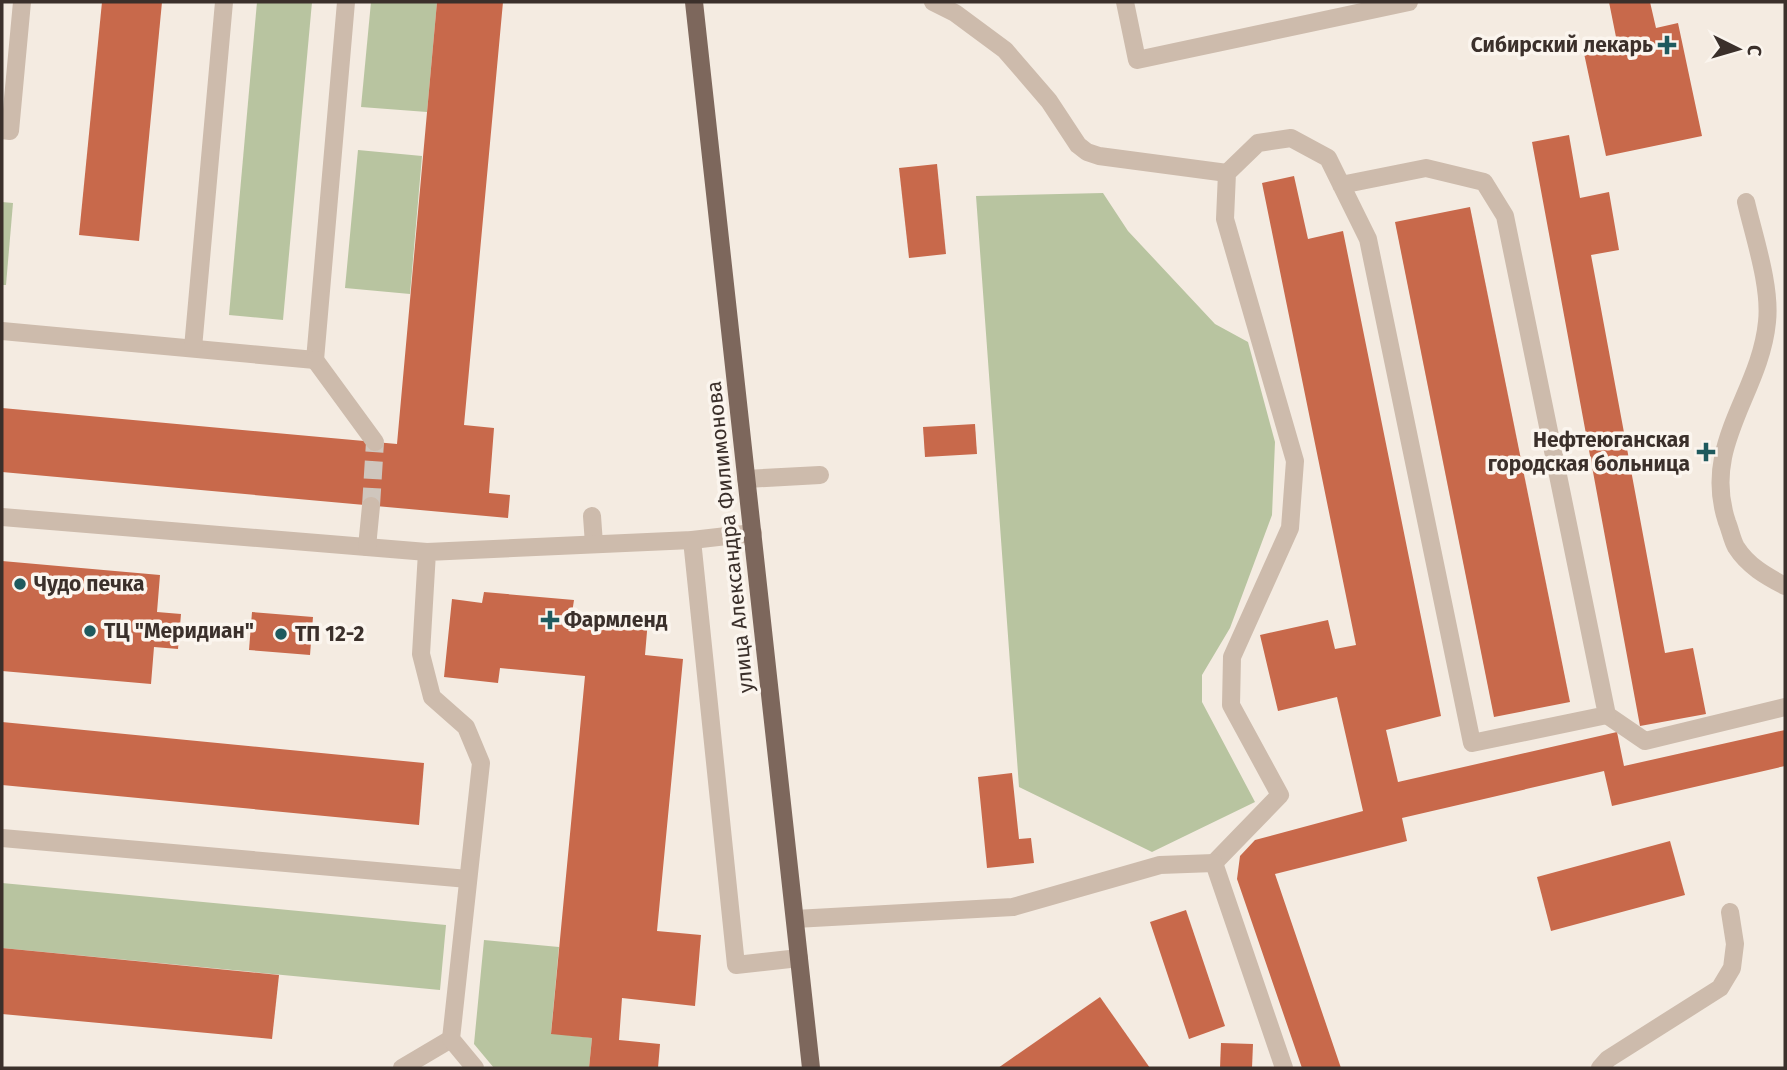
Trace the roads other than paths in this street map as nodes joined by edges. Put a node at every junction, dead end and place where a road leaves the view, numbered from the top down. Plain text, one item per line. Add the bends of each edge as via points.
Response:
1 (22, 2) edge
2 (224, 2) edge
3 (346, 2) edge
4 (694, 2) edge
5 (933, 2) edge
6 (1125, 2) edge
7 (1409, 2) edge
8 (2, 131) edge
9 (1227, 173) junction
10 (1341, 185) junction
11 (1746, 202) dead end
12 (2, 331) edge
13 (193, 348) junction
14 (315, 360) junction
15 (376, 442) tunnel mouth
16 (820, 475) dead end
17 (746, 479) junction
18 (370, 506) tunnel mouth
19 (592, 516) dead end
20 (2, 517) edge
21 (753, 533) junction
22 (692, 540) junction
23 (594, 544) junction
24 (367, 547) junction
25 (427, 552) junction
26 (1785, 586) edge
27 (1785, 708) edge
28 (1608, 715) junction
29 (2, 838) edge
30 (1214, 863) junction
31 (468, 879) junction
32 (1730, 912) dead end
33 (795, 919) junction
34 (799, 958) junction
35 (451, 1039) junction
36 (402, 1068) edge
37 (475, 1068) edge
38 (811, 1068) edge
39 (1284, 1068) edge
40 (1600, 1068) edge

1 - 8 lane via 10,131
2 - 13 lane
3 - 14 lane
4 - 17 main road, улица Александра Филимонова
5 - 9 lane via 1005,50 1087,152
6 - 7 lane via 1136,60
9 - 10 lane via 1258,143 1291,138 1328,158
9 - 30 lane via 1225,219 1295,461 1290,528 1232,657 1231,705 1280,795
10 - 28 lane via 1426,168 1484,182 1505,216
10 - 28 lane via 1368,239 1472,743
11 - 26 lane via 1766,286 1768,318 1764,346 1727,440 1719,485 1735,546 1758,572
12 - 13 lane
13 - 14 lane
14 - 15 lane
16 - 17 lane
17 - 21 main road, улица Александра Филимонова
18 - 24 lane
19 - 23 lane
20 - 24 lane
21 - 22 lane
21 - 33 main road, улица Александра Филимонова
22 - 23 lane
22 - 34 lane via 736,965
23 - 25 lane
24 - 25 lane
25 - 31 lane via 421,654 432,697 466,727 481,763
27 - 28 lane via 1645,741
29 - 31 lane
30 - 33 lane via 1160,865 1013,907
30 - 39 lane
31 - 35 lane
32 - 40 lane via 1734,956 1720,988
33 - 34 main road, улица Александра Филимонова
34 - 38 main road, улица Александра Филимонова
35 - 36 lane
35 - 37 lane

